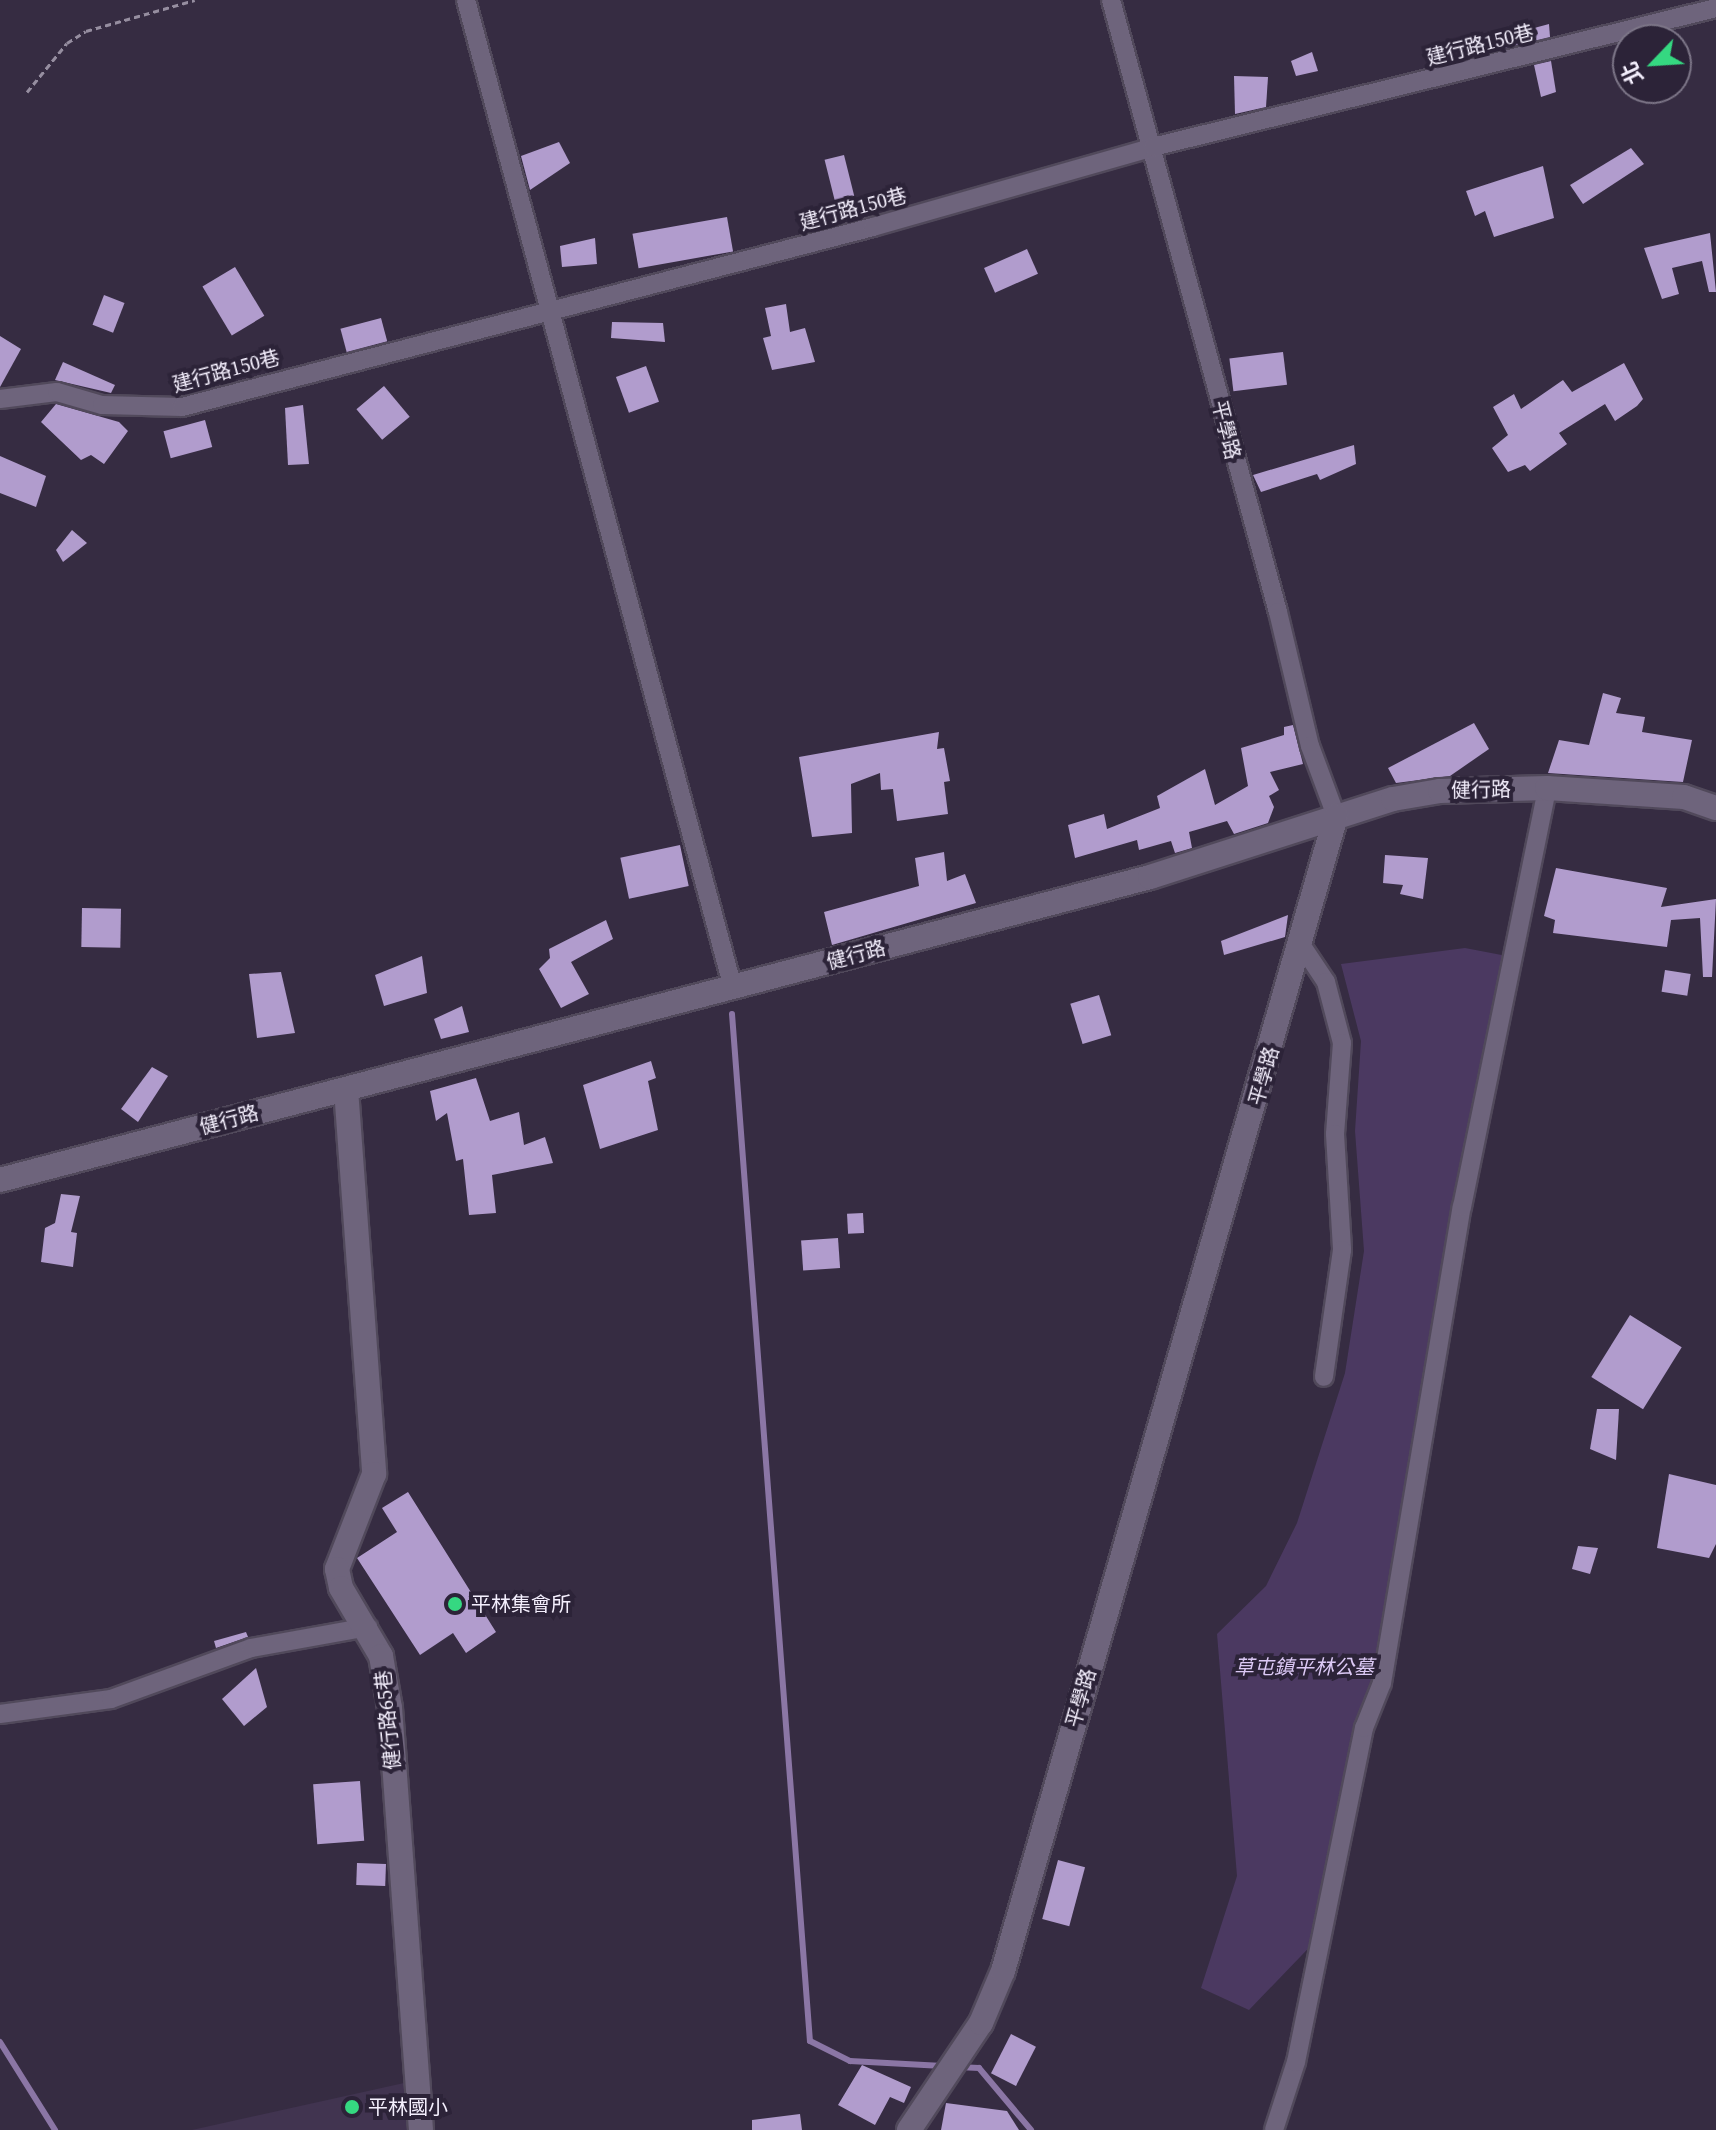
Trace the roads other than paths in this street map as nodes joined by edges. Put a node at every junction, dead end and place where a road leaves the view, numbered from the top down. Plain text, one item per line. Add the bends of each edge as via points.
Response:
1 (466, 0) edge
2 (1111, 0) edge
3 (1716, 8) edge
4 (1153, 147) junction
5 (550, 310) junction
6 (0, 399) edge
7 (1547, 788) junction
8 (1716, 808) edge
9 (1336, 816) junction
10 (1302, 946) junction
11 (733, 988) junction
12 (346, 1089) junction
13 (0, 1180) edge
14 (1324, 1377) dead end
15 (368, 1627) junction
16 (0, 1714) edge
17 (421, 2130) edge
18 (909, 2130) edge
19 (1274, 2130) edge

1 - 5 street
2 - 4 street, 平學路
3 - 4 street, 建行路150巷
4 - 5 street, 建行路150巷 via 873,227
4 - 9 street, 平學路 via 1310,746
5 - 6 street, 建行路150巷 via 182,407 102,405 57,392
5 - 11 street
7 - 8 street, 健行路 via 1684,797
7 - 9 street, 健行路 via 1440,791
7 - 19 street via 1462,1207 1382,1683 1364,1728 1296,2062
9 - 10 street, 平學路
9 - 11 street, 健行路 via 1150,877
10 - 14 street via 1326,982 1342,1043 1335,1134 1342,1250
10 - 18 street, 平學路 via 1003,1971 981,2023
11 - 12 street, 健行路
12 - 13 street, 健行路
12 - 15 street, 健行路65巷 via 374,1444 367,1503 337,1569 341,1588
15 - 16 street via 251,1648 111,1699
15 - 17 street, 健行路65巷 via 381,1656 390,1708

